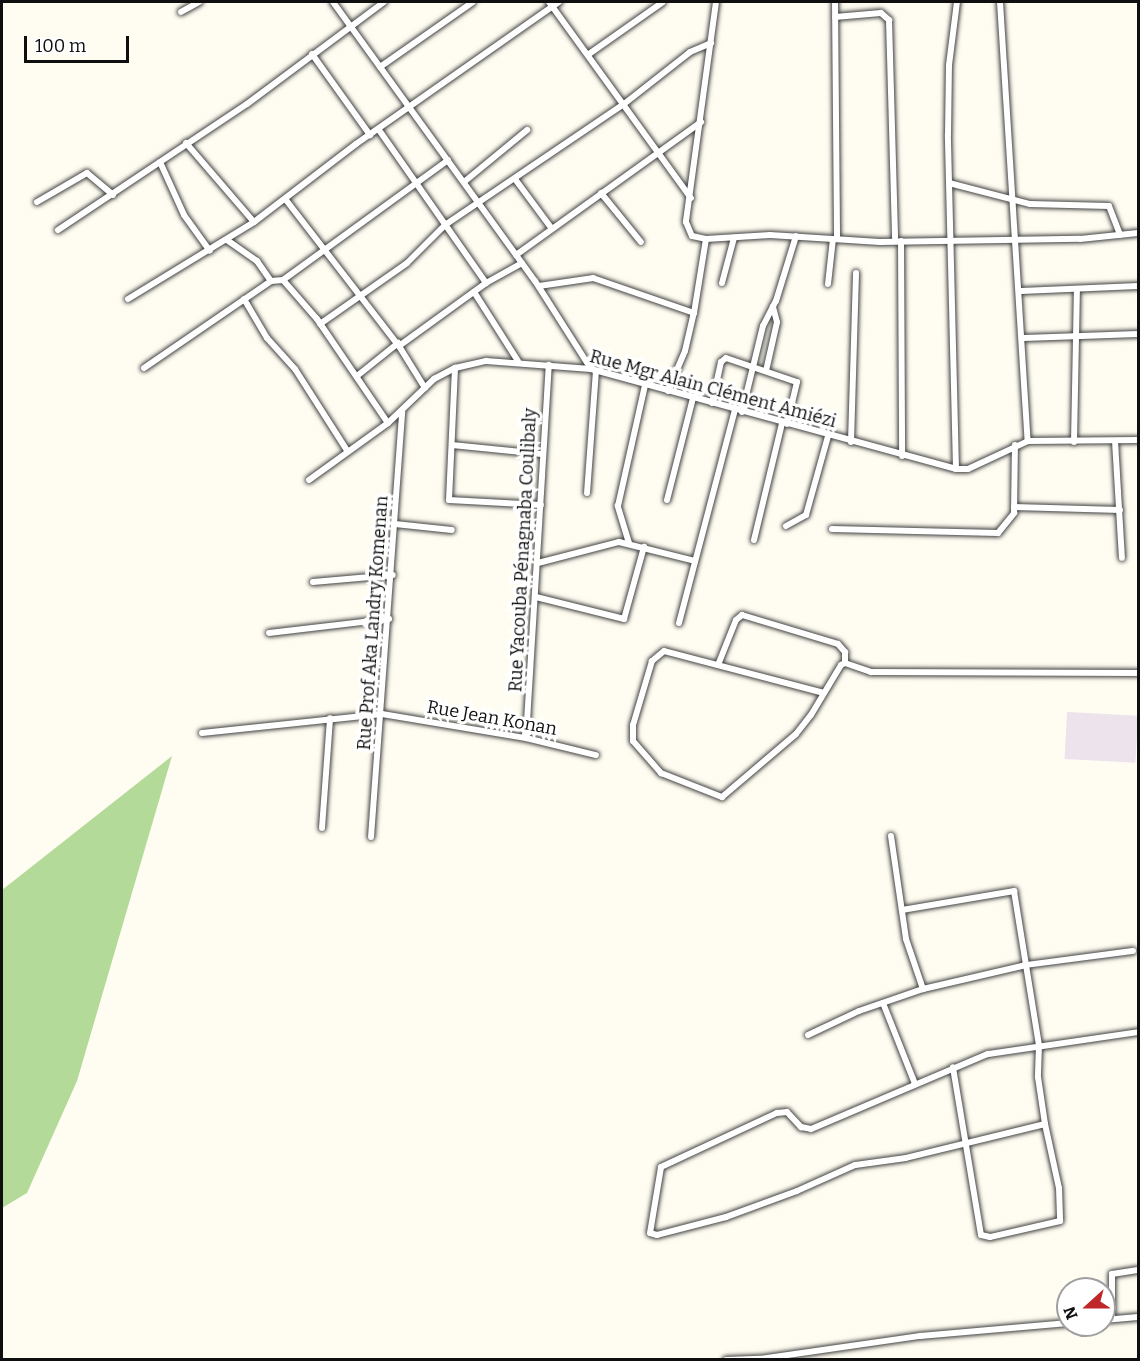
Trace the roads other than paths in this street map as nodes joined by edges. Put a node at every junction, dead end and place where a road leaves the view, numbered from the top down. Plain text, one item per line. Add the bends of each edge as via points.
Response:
1 (199, 2) edge
2 (333, 2) edge
3 (384, 2) edge
4 (473, 2) edge
5 (559, 2) edge
6 (663, 2) edge
7 (716, 2) edge
8 (835, 2) edge
9 (957, 2) edge
10 (1000, 2) edge
11 (551, 4) edge
12 (181, 12) dead end
13 (835, 17) junction
14 (350, 25) junction
15 (711, 43) junction
16 (312, 54) junction
17 (589, 54) junction
18 (380, 67) junction
19 (624, 105) junction
20 (410, 107) junction
21 (701, 122) junction
22 (379, 130) junction
23 (527, 130) dead end
24 (370, 135) junction
25 (186, 143) junction
26 (658, 153) junction
27 (448, 159) junction
28 (160, 162) junction
29 (515, 179) junction
30 (416, 182) junction
31 (464, 182) junction
32 (949, 183) junction
33 (602, 193) junction
34 (113, 195) junction
35 (691, 198) junction
36 (286, 200) junction
37 (478, 201) junction
38 (1012, 201) junction
39 (37, 202) dead end
40 (254, 222) junction
41 (445, 225) junction
42 (552, 229) junction
43 (58, 230) dead end
44 (1138, 234) edge
45 (1120, 235) junction
46 (796, 236) junction
47 (734, 238) junction
48 (706, 239) junction
49 (835, 239) junction
50 (1016, 239) junction
51 (227, 240) junction
52 (951, 240) junction
53 (898, 241) junction
54 (641, 242) dead end
55 (325, 248) junction
56 (210, 251) junction
57 (516, 255) junction
58 (522, 263) junction
59 (856, 273) dead end
60 (283, 280) junction
61 (272, 281) junction
62 (486, 283) junction
63 (722, 283) dead end
64 (828, 284) dead end
65 (539, 286) junction
66 (1138, 286) edge
67 (1077, 290) junction
68 (1021, 291) junction
69 (474, 292) junction
70 (363, 296) junction
71 (128, 299) dead end
72 (244, 299) junction
73 (773, 307) junction
74 (694, 313) junction
75 (320, 324) junction
76 (1138, 334) edge
77 (1075, 336) junction
78 (1024, 338) junction
79 (398, 345) junction
80 (518, 361) junction
81 (549, 365) junction
82 (753, 367) junction
83 (144, 368) dead end
84 (455, 368) junction
85 (594, 370) junction
86 (766, 371) junction
87 (357, 376) junction
88 (645, 385) junction
89 (425, 388) junction
90 (668, 391) junction
91 (693, 398) junction
92 (712, 404) junction
93 (402, 411) junction
94 (739, 411) junction
95 (388, 423) junction
96 (784, 423) junction
97 (828, 436) junction
98 (1138, 440) edge
99 (1028, 441) junction
100 (1115, 441) junction
101 (851, 442) junction
102 (1074, 442) junction
103 (452, 445) junction
104 (1015, 445) junction
105 (348, 452) junction
106 (542, 454) junction
107 (902, 456) junction
108 (956, 469) junction
109 (309, 480) dead end
110 (587, 493) dead end
111 (667, 500) dead end
112 (542, 505) junction
113 (1014, 507) junction
114 (1119, 510) junction
115 (395, 524) junction
116 (786, 526) dead end
117 (832, 529) dead end
118 (452, 530) dead end
119 (754, 540) dead end
120 (629, 543) junction
121 (644, 547) junction
122 (1122, 558) dead end
123 (695, 561) junction
124 (538, 563) junction
125 (393, 575) junction
126 (313, 582) dead end
127 (536, 597) junction
128 (389, 619) junction
129 (680, 623) dead end
130 (268, 633) dead end
131 (845, 663) junction
132 (718, 665) junction
133 (1138, 673) edge
134 (824, 693) junction
135 (382, 714) junction
136 (330, 717) junction
137 (202, 733) dead end
138 (526, 738) junction
139 (596, 755) dead end
140 (322, 828) dead end
141 (891, 836) dead end
142 (371, 837) dead end
143 (902, 910) junction
144 (1133, 951) dead end
145 (1026, 965) junction
146 (923, 989) junction
147 (883, 1003) junction
148 (1138, 1032) edge
149 (808, 1035) dead end
150 (1038, 1045) junction
151 (953, 1067) junction
152 (915, 1084) junction
153 (1045, 1124) junction
154 (968, 1141) junction
155 (1138, 1270) edge
156 (1112, 1277) edge
157 (1138, 1317) edge
158 (1116, 1319) edge
159 (1056, 1324) edge
160 (726, 1359) edge

1 - 12 street
2 - 14 street
3 - 14 street
4 - 18 street
5 - 11 street
6 - 17 street
7 - 15 street
8 - 13 street
9 - 32 street via 949,65
10 - 38 street
11 - 17 street
11 - 20 street
13 - 49 street
13 - 53 street via 881,13 889,20
14 - 16 street
14 - 18 street
15 - 19 street via 690,52
15 - 21 street
16 - 24 street
16 - 25 street via 247,104
17 - 19 street
18 - 20 street
19 - 26 street
19 - 29 street
20 - 22 street
20 - 27 street
21 - 26 street
21 - 35 street
22 - 24 street
22 - 30 street
23 - 31 street
24 - 36 street
25 - 28 street
25 - 40 street
26 - 33 street
26 - 35 street
27 - 30 street
27 - 31 street
28 - 34 street
28 - 56 street via 184,215
29 - 37 street
29 - 42 street
30 - 41 street
30 - 55 street
31 - 37 street
32 - 38 street
32 - 52 street
33 - 42 street
33 - 54 street
34 - 39 street via 87,173
34 - 43 street
35 - 48 street via 688,231
36 - 40 street
36 - 55 street
37 - 41 street
37 - 57 street
38 - 45 street via 1109,206
38 - 50 street
40 - 51 street
41 - 62 street
41 - 70 street via 407,262
42 - 57 street
44 - 45 street
45 - 50 street
46 - 47 street
46 - 49 street
46 - 73 street
47 - 48 street
47 - 63 street
48 - 74 street
49 - 53 street
49 - 64 street
50 - 52 street
50 - 68 street
51 - 56 street
51 - 61 street via 257,261
52 - 53 street
52 - 108 street
53 - 107 street
55 - 60 street
55 - 70 street
56 - 71 street
57 - 58 street
58 - 62 street
58 - 65 street
59 - 101 street
60 - 61 street
60 - 75 street
61 - 72 street
62 - 69 street
65 - 74 street via 593,278
65 - 85 street
66 - 67 street
67 - 68 street
67 - 77 street
68 - 78 street
69 - 79 street
69 - 80 street
70 - 75 street
70 - 79 street
72 - 83 street via 166,349
72 - 105 street
73 - 82 street via 763,326
73 - 86 street via 777,322
74 - 90 street via 685,351
75 - 87 street
76 - 77 street
77 - 78 street
77 - 102 street
78 - 99 street
79 - 87 street
79 - 89 street
80 - 81 street, Rue Mgr Alain Clément Amiézi
80 - 84 street, Rue Mgr Alain Clément Amiézi
81 - 85 street, Rue Mgr Alain Clément Amiézi
81 - 106 street, Rue Yacouba Pénagnaba Coulibaly
82 - 86 street
82 - 92 street via 724,359
82 - 94 street
84 - 89 street, Rue Mgr Alain Clément Amiézi
84 - 103 street
85 - 88 street, Rue Mgr Alain Clément Amiézi
85 - 110 street
86 - 96 street via 799,384
87 - 95 street
88 - 90 street, Rue Mgr Alain Clément Amiézi
88 - 120 street via 618,506
89 - 93 street, Rue Mgr Alain Clément Amiézi
90 - 91 street, Rue Mgr Alain Clément Amiézi
91 - 92 street, Rue Mgr Alain Clément Amiézi
91 - 111 street
92 - 94 street, Rue Mgr Alain Clément Amiézi
93 - 95 street, Rue Mgr Alain Clément Amiézi
93 - 115 street, Rue Prof Aka Landry Komenan
94 - 96 street, Rue Mgr Alain Clément Amiézi
94 - 123 street
95 - 105 street, Rue Mgr Alain Clément Amiézi
96 - 97 street, Rue Mgr Alain Clément Amiézi
96 - 119 street
97 - 101 street, Rue Mgr Alain Clément Amiézi
97 - 116 street via 806,515
98 - 100 street, Rue Mgr Alain Clément Amiézi
99 - 102 street, Rue Mgr Alain Clément Amiézi
99 - 104 street, Rue Mgr Alain Clément Amiézi
100 - 102 street, Rue Mgr Alain Clément Amiézi
100 - 114 street
101 - 107 street, Rue Mgr Alain Clément Amiézi
103 - 106 street
103 - 112 street via 449,500
104 - 108 street, Rue Mgr Alain Clément Amiézi via 968,469
104 - 113 street
105 - 109 street, Rue Mgr Alain Clément Amiézi
106 - 112 street, Rue Yacouba Pénagnaba Coulibaly
107 - 108 street, Rue Mgr Alain Clément Amiézi
112 - 124 street, Rue Yacouba Pénagnaba Coulibaly
113 - 114 street
113 - 117 street via 1011,520 998,533
114 - 122 street
115 - 118 street
115 - 125 street, Rue Prof Aka Landry Komenan
120 - 121 street
120 - 124 street
121 - 123 street
121 - 127 street via 624,619
123 - 129 street
124 - 127 street, Rue Yacouba Pénagnaba Coulibaly
125 - 126 street
125 - 128 street, Rue Prof Aka Landry Komenan
127 - 138 street, Rue Yacouba Pénagnaba Coulibaly
128 - 130 street
128 - 135 street, Rue Prof Aka Landry Komenan
131 - 132 street via 845,652 838,644 742,615 736,620
131 - 133 street via 871,672
131 - 134 street
132 - 134 street
132 - 134 street via 664,651 656,654 632,733 633,741 661,773 718,797 727,796 781,749
135 - 136 street, Rue Jean Konan
135 - 138 street, Rue Jean Konan
135 - 142 street, Rue Prof Aka Landry Komenan
136 - 137 street, Rue Jean Konan
136 - 140 street
138 - 139 street, Rue Jean Konan
141 - 143 street
143 - 145 street via 1014,891
143 - 146 street via 906,939
144 - 145 street
145 - 146 street
145 - 150 street
146 - 147 street
147 - 149 street
147 - 152 street
148 - 150 street
150 - 151 street via 988,1054
150 - 153 street
151 - 152 street
151 - 154 street
152 - 154 street via 811,1129 801,1127 788,1112 782,1112 665,1165 660,1170 650,1233 657,1235 726,1217 855,1165 906,1158
153 - 154 street
153 - 154 street via 1059,1188 1062,1217 1057,1223 990,1237 981,1235
155 - 156 street
157 - 158 street
159 - 160 street via 920,1336 760,1359

